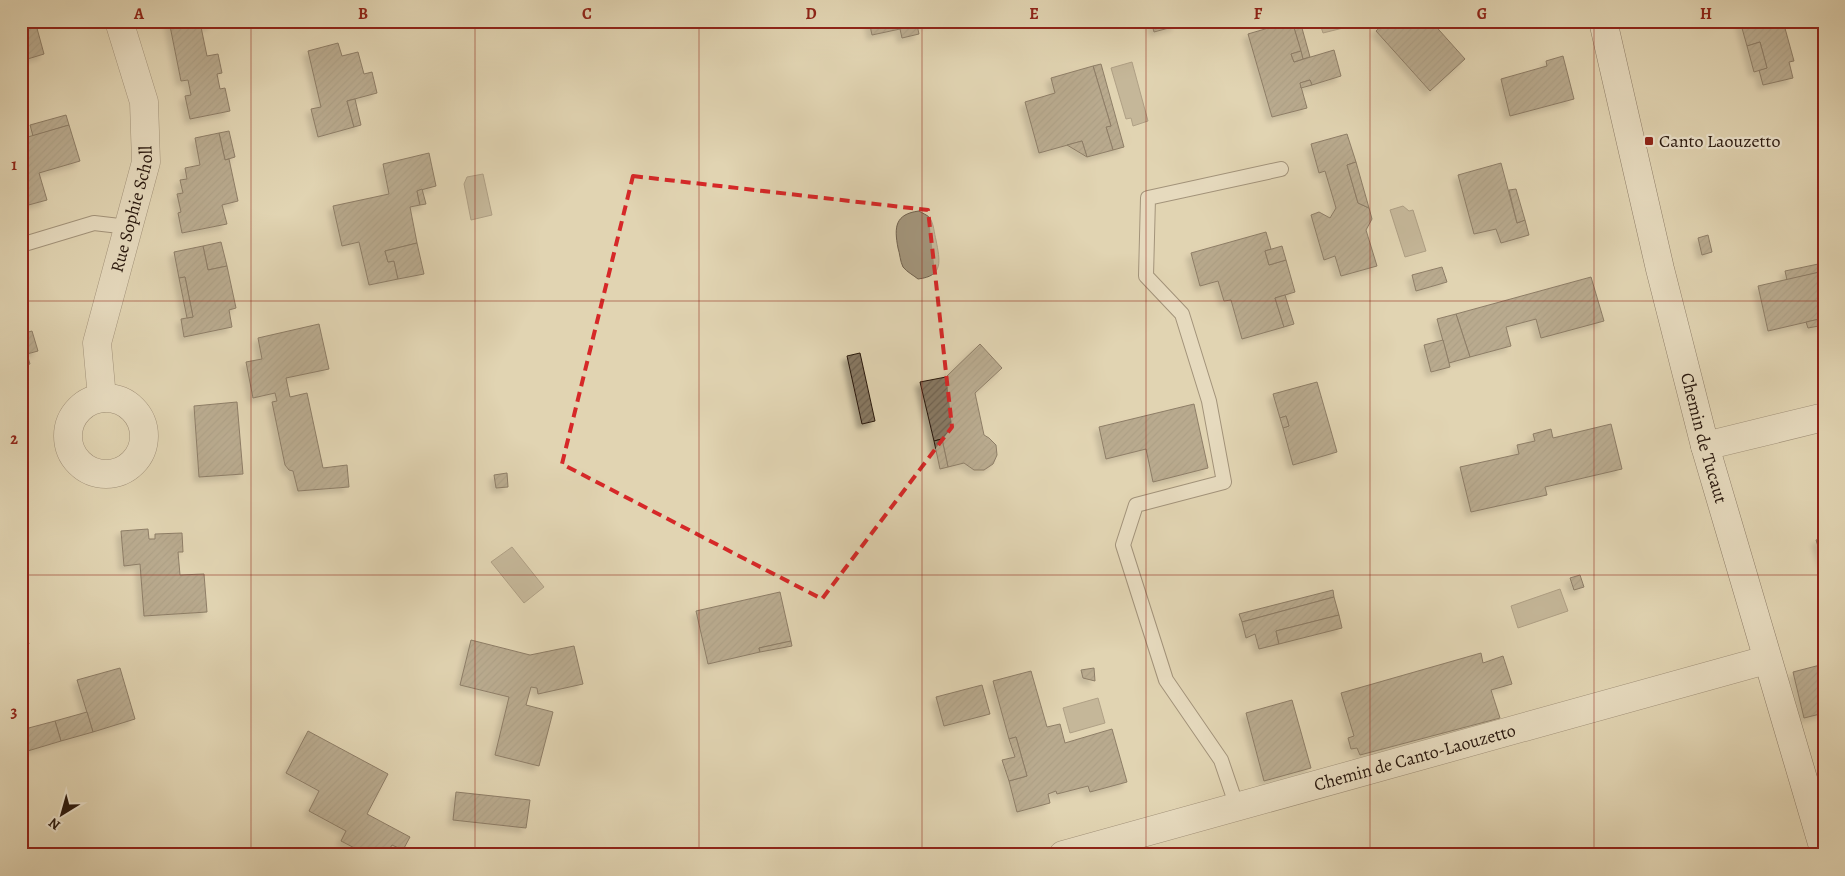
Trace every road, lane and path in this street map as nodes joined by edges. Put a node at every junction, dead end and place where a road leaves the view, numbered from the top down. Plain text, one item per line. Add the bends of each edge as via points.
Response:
1 (119, 21) edge
2 (1603, 21) edge
3 (1281, 169) dead end
4 (128, 227) junction
5 (21, 245) edge
6 (102, 398) dead end
7 (1824, 417) edge
8 (1705, 446) junction
9 (1766, 660) junction
10 (1237, 807) junction
11 (1824, 850) edge
12 (1063, 855) edge

1 - 4 street, Rue Sophie Scholl via 144,102 146,162
2 - 8 street, Chemin de Tucaut
3 - 10 lane via 1148,198 1146,276 1182,314 1209,401 1224,482 1136,505 1123,545 1166,680 1221,760
4 - 5 lane via 94,223
4 - 6 street, Rue Sophie Scholl via 97,343
7 - 8 street
8 - 9 street, Chemin de Tucaut
9 - 10 street, Chemin de Canto-Laouzetto
9 - 11 street, Chemin de Tucaut
10 - 12 street, Chemin de Canto-Laouzetto

